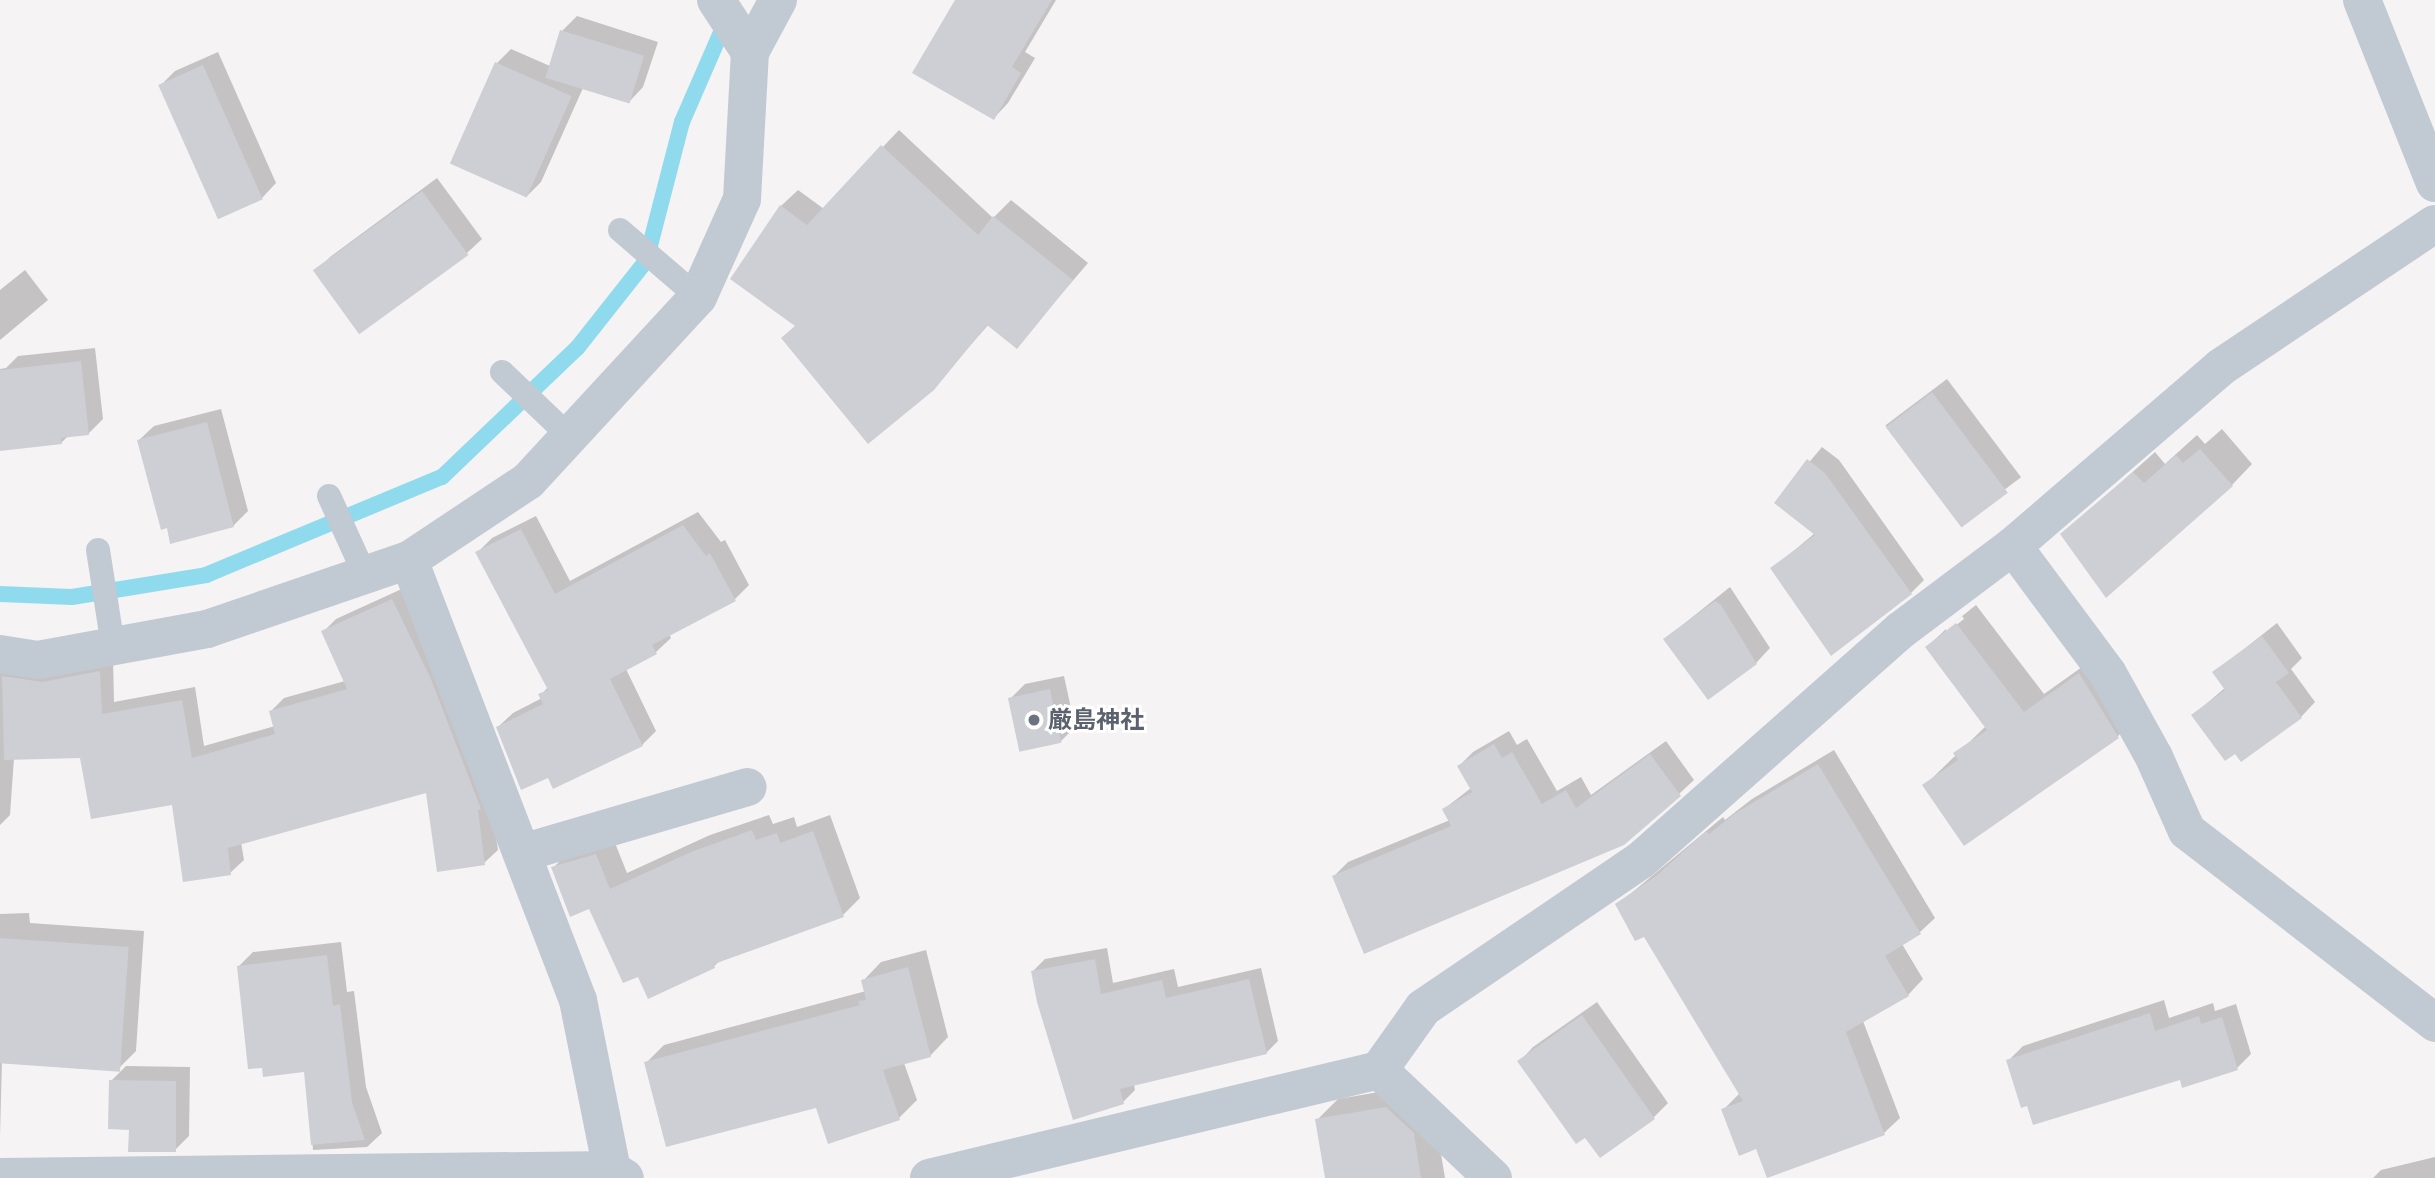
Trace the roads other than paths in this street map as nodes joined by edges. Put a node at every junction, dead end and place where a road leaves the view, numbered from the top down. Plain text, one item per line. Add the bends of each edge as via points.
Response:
1 (716, 0) edge
2 (778, 0) edge
3 (2362, 0) edge
4 (749, 50) junction
5 (2435, 183) edge
6 (2435, 224) edge
7 (620, 230) dead end
8 (687, 288) junction
9 (502, 372) dead end
10 (561, 429) junction
11 (329, 496) dead end
12 (2013, 545) junction
13 (98, 553) dead end
14 (409, 560) junction
15 (360, 563) junction
16 (111, 636) junction
17 (0, 654) edge
18 (748, 787) dead end
19 (522, 853) junction
20 (2435, 1023) edge
21 (1379, 1070) junction
22 (619, 1174) edge
23 (0, 1177) edge
24 (929, 1178) edge
25 (1493, 1178) edge

1 - 4 street
2 - 4 street
3 - 5 street
4 - 8 street via 742,199
6 - 12 street via 2221,367
7 - 8 lane
8 - 10 street
9 - 10 lane
10 - 14 street via 528,481
11 - 15 lane
12 - 20 street via 2108,674 2154,757 2187,831
12 - 21 street via 1901,630 1641,860 1423,1008
13 - 16 lane
14 - 15 street
14 - 19 street
15 - 16 street via 207,629
16 - 17 street via 38,660
18 - 19 street
19 - 22 street via 578,1000
21 - 24 street
21 - 25 street
22 - 23 street

